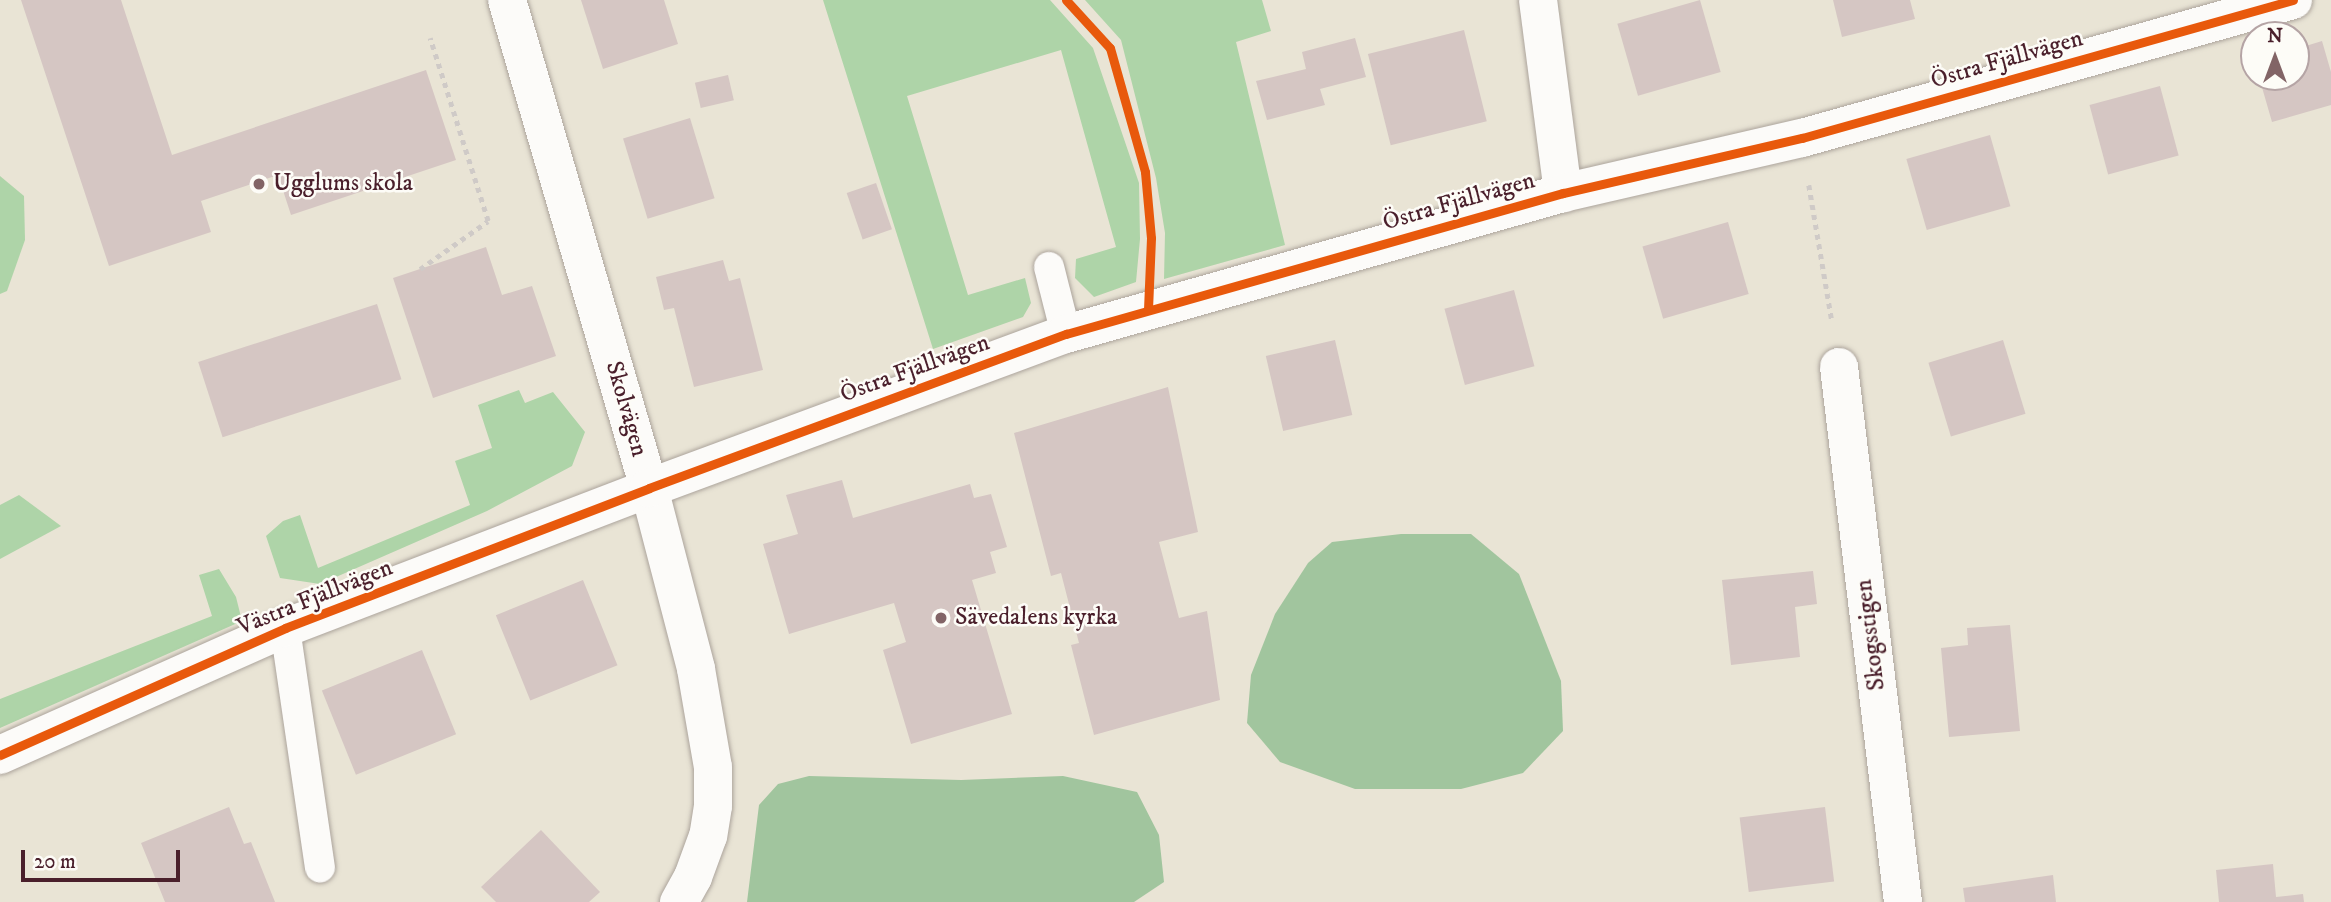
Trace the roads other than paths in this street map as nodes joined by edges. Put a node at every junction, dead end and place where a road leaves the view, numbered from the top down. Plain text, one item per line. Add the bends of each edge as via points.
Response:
1 (507, 0) edge
2 (1538, 0) edge
3 (2293, 0) edge
4 (1563, 194) junction
5 (1049, 267) dead end
6 (1066, 334) junction
7 (1839, 367) road end
8 (649, 488) junction
9 (285, 628) junction
10 (0, 755) edge
11 (320, 867) dead end
12 (679, 902) edge
13 (1903, 902) edge

1 - 8 street, Skolvägen
2 - 4 street
3 - 4 street, Östra Fjällvägen via 1802,138
4 - 6 street, Östra Fjällvägen
5 - 6 lane
6 - 8 street, Östra Fjällvägen
7 - 13 street, Skogsstigen
8 - 9 street, Västra Fjällvägen
8 - 12 street, Skolvägen via 696,669 713,767 708,836
9 - 10 street, Västra Fjällvägen
9 - 11 lane

